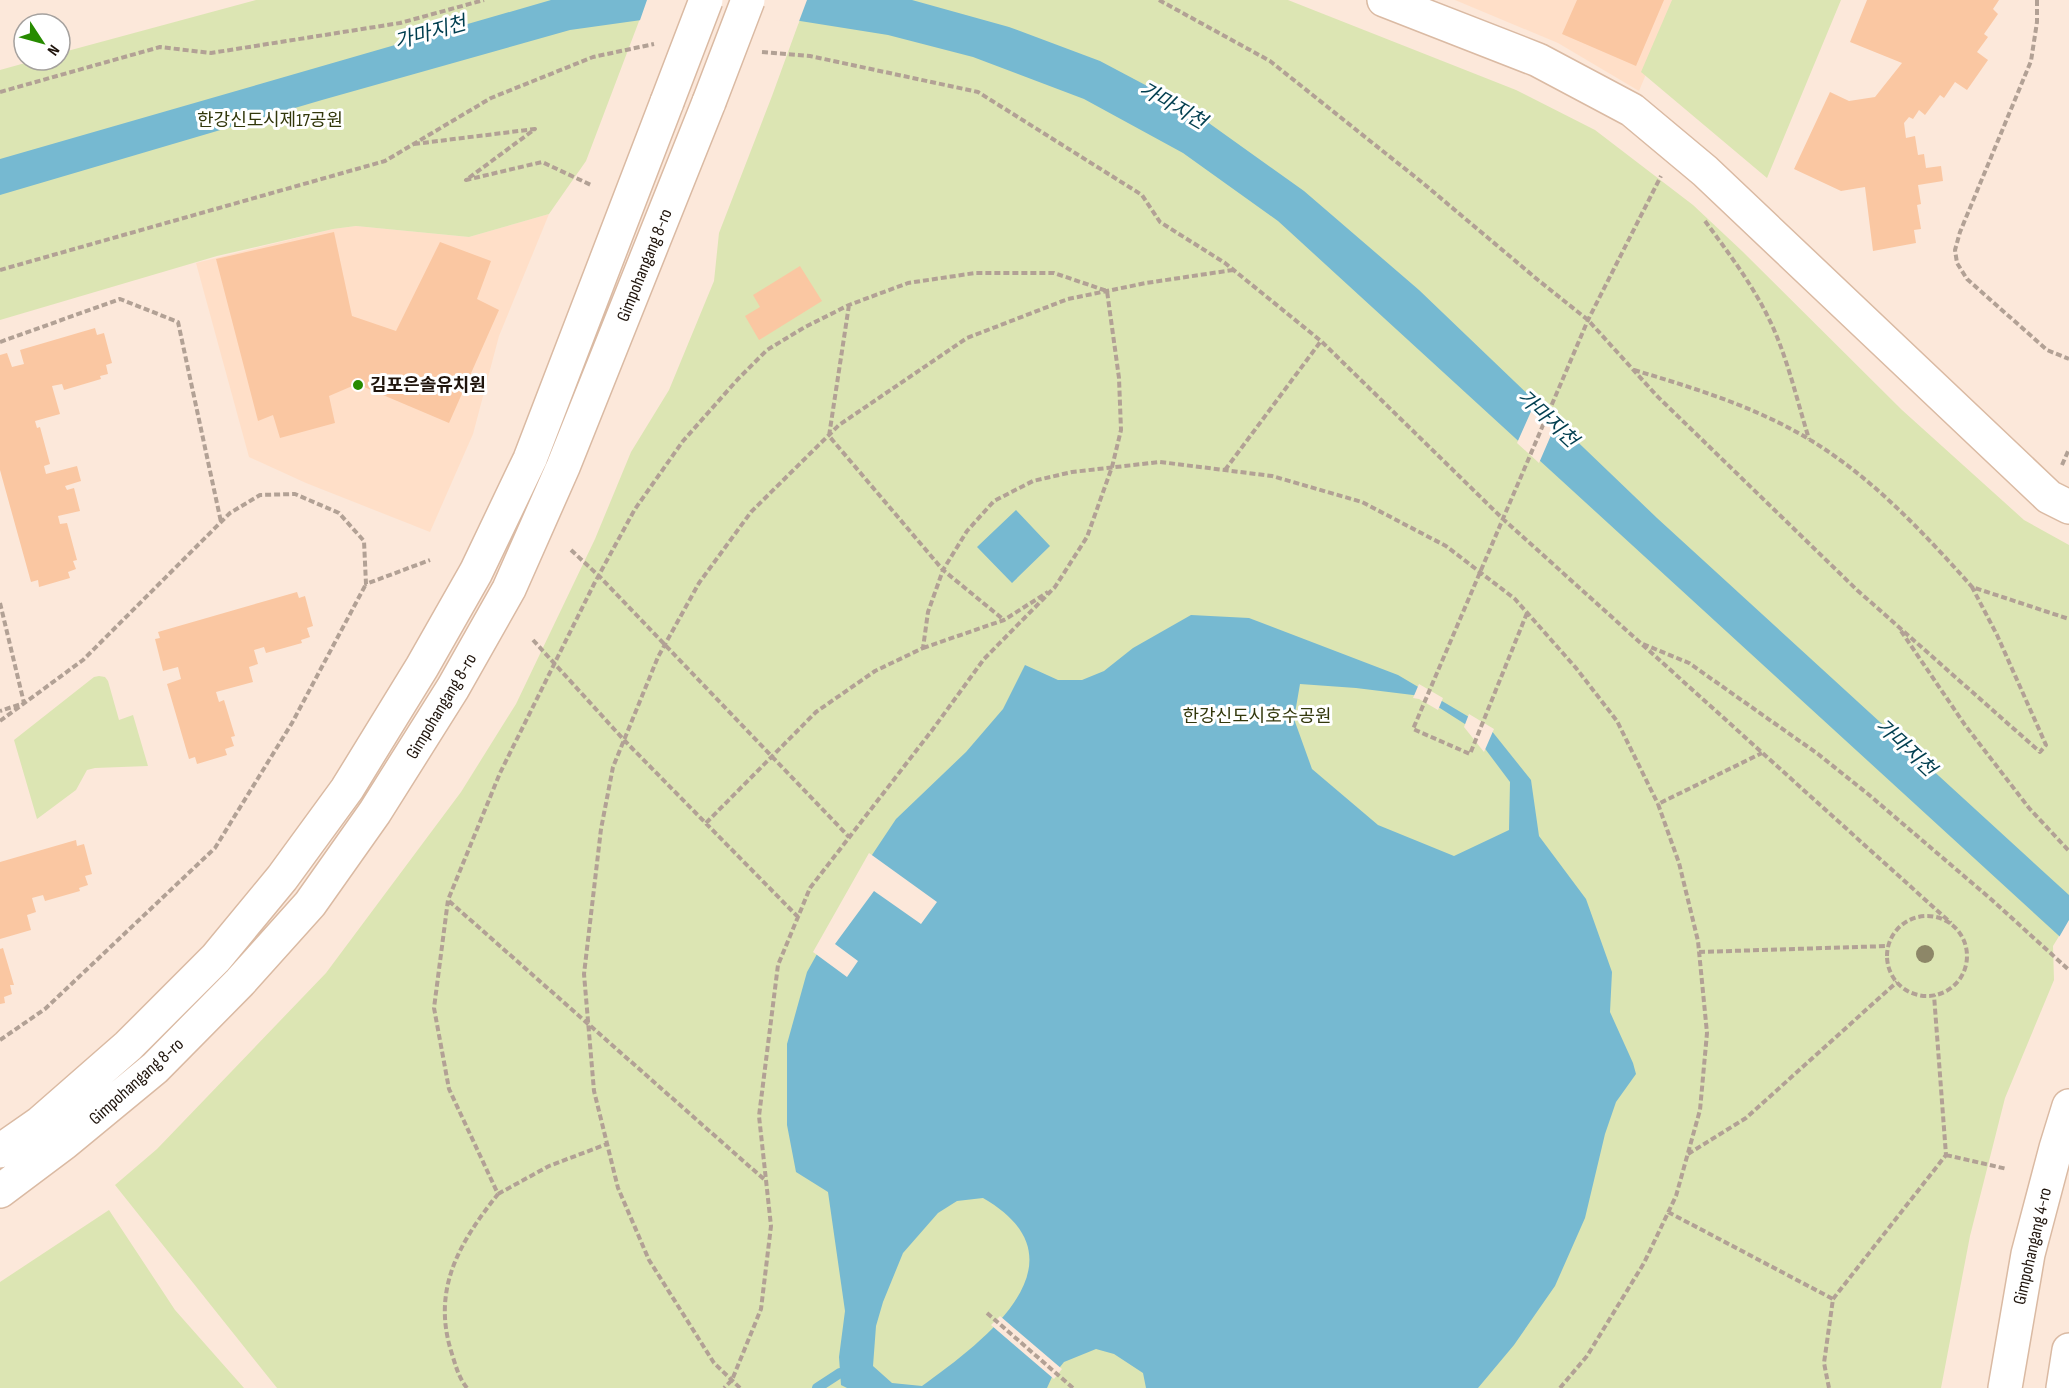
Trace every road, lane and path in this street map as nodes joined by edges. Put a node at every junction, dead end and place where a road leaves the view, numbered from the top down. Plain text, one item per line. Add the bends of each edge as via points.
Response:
1 (484, 0) edge
2 (706, 0) edge
3 (748, 0) edge
4 (1159, 0) edge
5 (1384, 0) edge
6 (2037, 0) edge
7 (656, 44) dead end
8 (754, 51) dead end
9 (0, 92) edge
10 (411, 145) junction
11 (1665, 169) dead end
12 (591, 185) dead end
13 (1700, 214) dead end
14 (0, 270) edge
15 (1233, 270) junction
16 (1107, 291) junction
17 (849, 305) junction
18 (1588, 320) junction
19 (1321, 341) junction
20 (0, 342) edge
21 (2069, 359) edge
22 (1633, 370) junction
23 (829, 436) junction
24 (1809, 439) junction
25 (1112, 467) junction
26 (1225, 470) junction
27 (2069, 507) edge
28 (1502, 518) junction
29 (221, 522) junction
30 (571, 550) dead end
31 (430, 560) dead end
32 (943, 570) junction
33 (1480, 572) junction
34 (598, 576) junction
35 (366, 584) junction
36 (1055, 587) junction
37 (1973, 588) junction
38 (0, 603) edge
39 (1527, 613) junction
40 (2069, 619) edge
41 (1004, 620) junction
42 (1897, 625) junction
43 (533, 640) dead end
44 (1640, 642) junction
45 (664, 645) junction
46 (923, 648) junction
47 (555, 664) junction
48 (24, 703) junction
49 (0, 711) edge
50 (0, 721) edge
51 (624, 740) junction
52 (1762, 753) junction
53 (770, 757) junction
54 (1658, 804) junction
55 (706, 823) junction
56 (849, 837) junction
57 (2069, 851) edge
58 (448, 900) junction
59 (798, 917) junction
60 (1951, 922) junction
61 (1888, 946) junction
62 (1699, 952) junction
63 (2069, 970) edge
64 (1897, 982) junction
65 (1934, 995) junction
66 (588, 1023) junction
67 (0, 1040) edge
68 (2069, 1106) edge
69 (607, 1144) junction
70 (0, 1151) edge
71 (1687, 1155) junction
72 (1946, 1155) junction
73 (2007, 1169) dead end
74 (766, 1181) junction
75 (0, 1191) edge
76 (498, 1194) junction
77 (1668, 1212) junction
78 (1833, 1299) junction
79 (987, 1313) dead end
80 (2069, 1350) edge
81 (732, 1380) junction
82 (1073, 1387) edge
83 (467, 1388) edge
84 (724, 1388) edge
85 (740, 1388) edge
86 (1560, 1388) edge
87 (1829, 1388) edge
88 (2005, 1388) edge
89 (2063, 1388) edge

1 - 9 path via 400,24 211,53 160,47
2 - 70 street, Gimpohangang 8-ro, bridge via 530,459 476,573 422,667 347,789 282,878 216,957 120,1053 40,1123
3 - 75 street, Gimpohangang 8-ro, bridge via 563,467 509,589 453,688 375,812 310,903 240,982 146,1076
4 - 18 path via 1270,61
5 - 27 street via 1538,60 1632,110 1705,171 2049,497
6 - 21 path via 2031,60 1955,250 1957,263 1967,279 2047,350
7 - 10 path via 593,57 491,98
8 - 15 path via 810,56 978,92 1142,195 1160,222
10 - 12 path via 535,129 466,180 542,162
10 - 14 path via 385,161
11 - 18 path
13 - 24 path via 1761,303 1779,342
15 - 16 path
15 - 19 path
16 - 17 path via 1054,273 975,273 908,283
16 - 23 path via 1068,298 967,338 838,424
16 - 25 path via 1119,378 1121,430
17 - 23 path
17 - 34 path via 767,350 738,379 684,441 642,500
18 - 22 path
18 - 28 path
19 - 26 path
19 - 28 path
20 - 29 path via 120,299 178,322
22 - 24 path via 1769,417
22 - 42 path
23 - 32 path
23 - 45 path via 751,512 699,583
24 - 37 path via 1864,479 1928,538
25 - 26 path via 1160,462
25 - 32 path via 1034,481 994,501 967,531
25 - 36 path via 1087,537
26 - 33 path via 1272,476 1362,502 1446,546
28 - 33 path
28 - 44 path
29 - 35 path via 260,495 296,494 339,513 364,541
29 - 48 path via 83,660
30 - 34 path
31 - 35 path
32 - 41 path
32 - 46 path via 928,612
33 - 39 path
33 - 39 path via 1413,729 1470,754
34 - 45 path
34 - 47 path
35 - 67 path via 292,723 215,848 45,1009
36 - 41 path
36 - 56 path via 984,659
37 - 40 path
37 - 42 path via 2046,745 2040,752
38 - 48 path
39 - 54 path via 1617,721
41 - 46 path
42 - 57 path via 1965,725 2029,808
43 - 47 path
44 - 52 path
44 - 63 path via 1689,663 1818,754
45 - 51 path
45 - 53 path
46 - 53 path via 875,671 816,712
47 - 51 path
47 - 58 path via 500,773
48 - 49 path
48 - 50 path
51 - 55 path
51 - 66 path via 613,767 599,851 584,974
52 - 54 path
52 - 60 path
53 - 55 path
53 - 56 path
54 - 62 path via 1679,863
55 - 59 path
56 - 59 path via 810,888
58 - 66 path
58 - 76 path via 434,1008 436,1020 448,1089
59 - 74 path via 778,965 759,1116
60 - 61 path via 1926,915 1913,918 1898,929
60 - 65 path via 1966,944 1964,971 1947,991
61 - 62 path
61 - 64 path via 1887,959
62 - 71 path via 1707,1033 1700,1110
64 - 65 path via 1914,993
64 - 71 path via 1746,1118
65 - 72 path
66 - 69 path via 594,1091
66 - 74 path
68 - 88 street, Gimpohangang 4-ro via 2028,1254
69 - 76 path via 549,1166
69 - 81 path via 618,1188 649,1260 714,1363
71 - 77 path
72 - 73 path
72 - 78 path
74 - 81 path via 771,1226 761,1309
76 - 83 path via 473,1225 455,1260 444,1299 448,1342 460,1379
77 - 78 path
77 - 86 path via 1644,1263 1587,1356
78 - 87 path via 1824,1363
79 - 82 path
80 - 89 street
81 - 84 path
81 - 85 path

